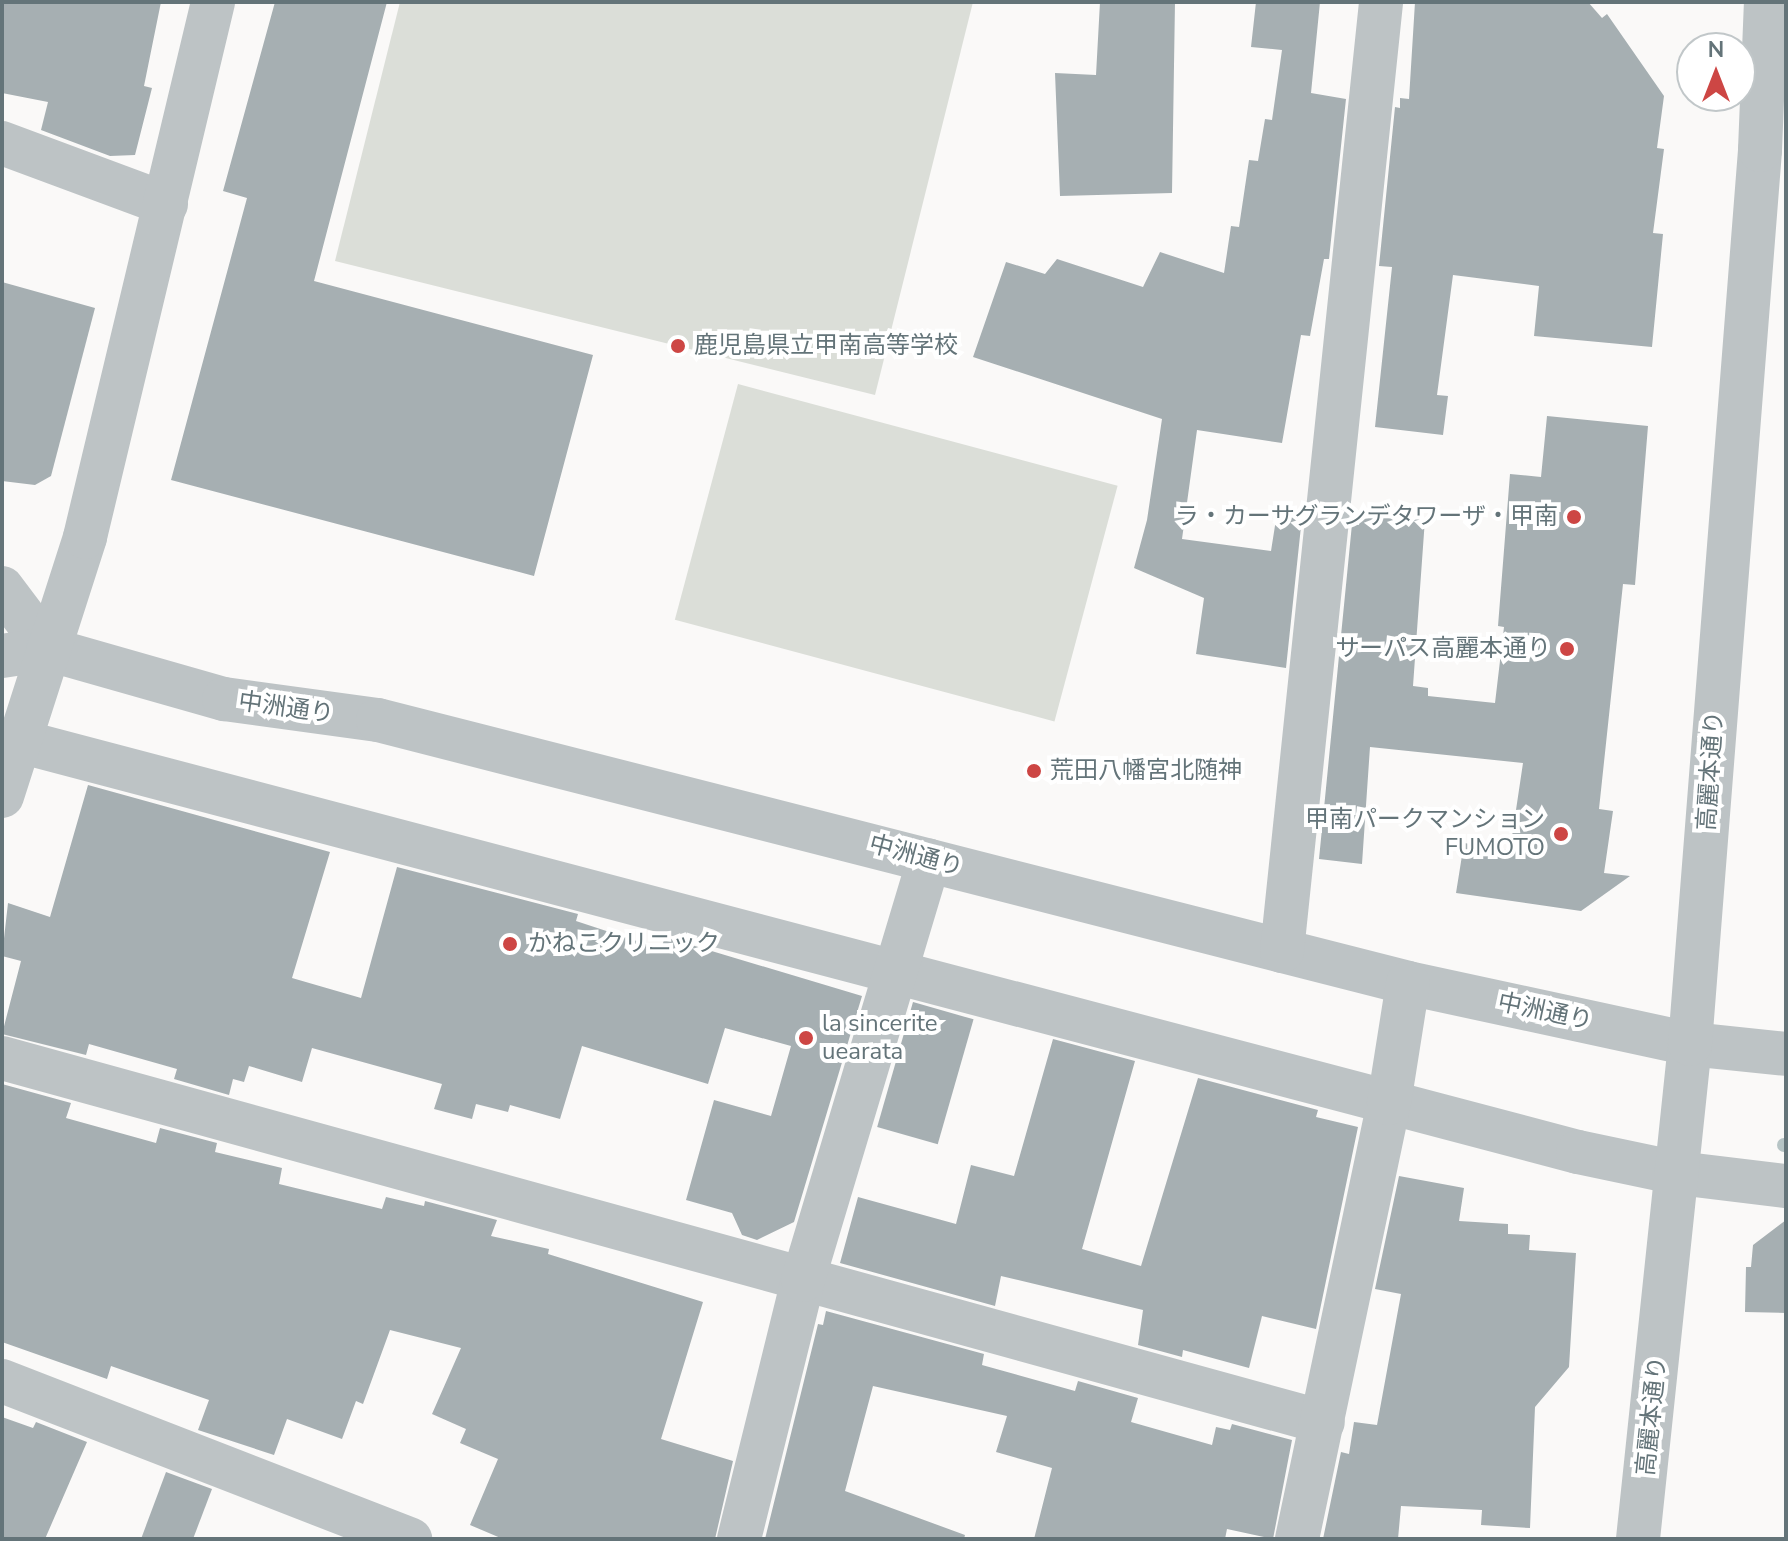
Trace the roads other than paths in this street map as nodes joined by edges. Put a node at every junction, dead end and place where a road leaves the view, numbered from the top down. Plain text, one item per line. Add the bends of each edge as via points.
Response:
1 (213, 2) edge
2 (1381, 2) edge
3 (1766, 2) edge
4 (2, 143) edge
5 (1773, 154) edge
6 (166, 204) junction
7 (2, 588) edge
8 (48, 649) junction
9 (2, 656) edge
10 (19, 741) junction
11 (2, 796) edge
12 (929, 860) junction
13 (1282, 951) junction
14 (898, 969) junction
15 (1408, 983) junction
16 (1690, 1044) junction
17 (1786, 1054) edge
18 (2, 1058) edge
19 (1389, 1103) junction
20 (1678, 1173) junction
21 (1786, 1186) edge
22 (803, 1280) junction
23 (2, 1381) edge
24 (1323, 1422) junction
25 (410, 1539) edge
26 (739, 1539) edge
27 (1297, 1539) edge
28 (1638, 1539) edge

1 - 6 street
2 - 13 street
3 - 5 street, 高麗本通り
4 - 6 street
5 - 16 street, 高麗本通り
6 - 8 street via 85,537
7 - 8 street
8 - 9 street, 中洲通り
8 - 10 street
8 - 12 street, 中洲通り via 224,699 378,720 476,742
10 - 11 street
10 - 14 street
12 - 13 street, 中洲通り
12 - 14 street
13 - 15 street, 中洲通り
14 - 19 street
14 - 22 street
15 - 16 street, 中洲通り
15 - 19 street
16 - 17 street, 中洲通り
16 - 20 street, 高麗本通り
18 - 22 street
19 - 20 street
19 - 24 street
20 - 21 street
20 - 28 street, 高麗本通り
22 - 24 street
22 - 26 street
23 - 25 street
24 - 27 street

